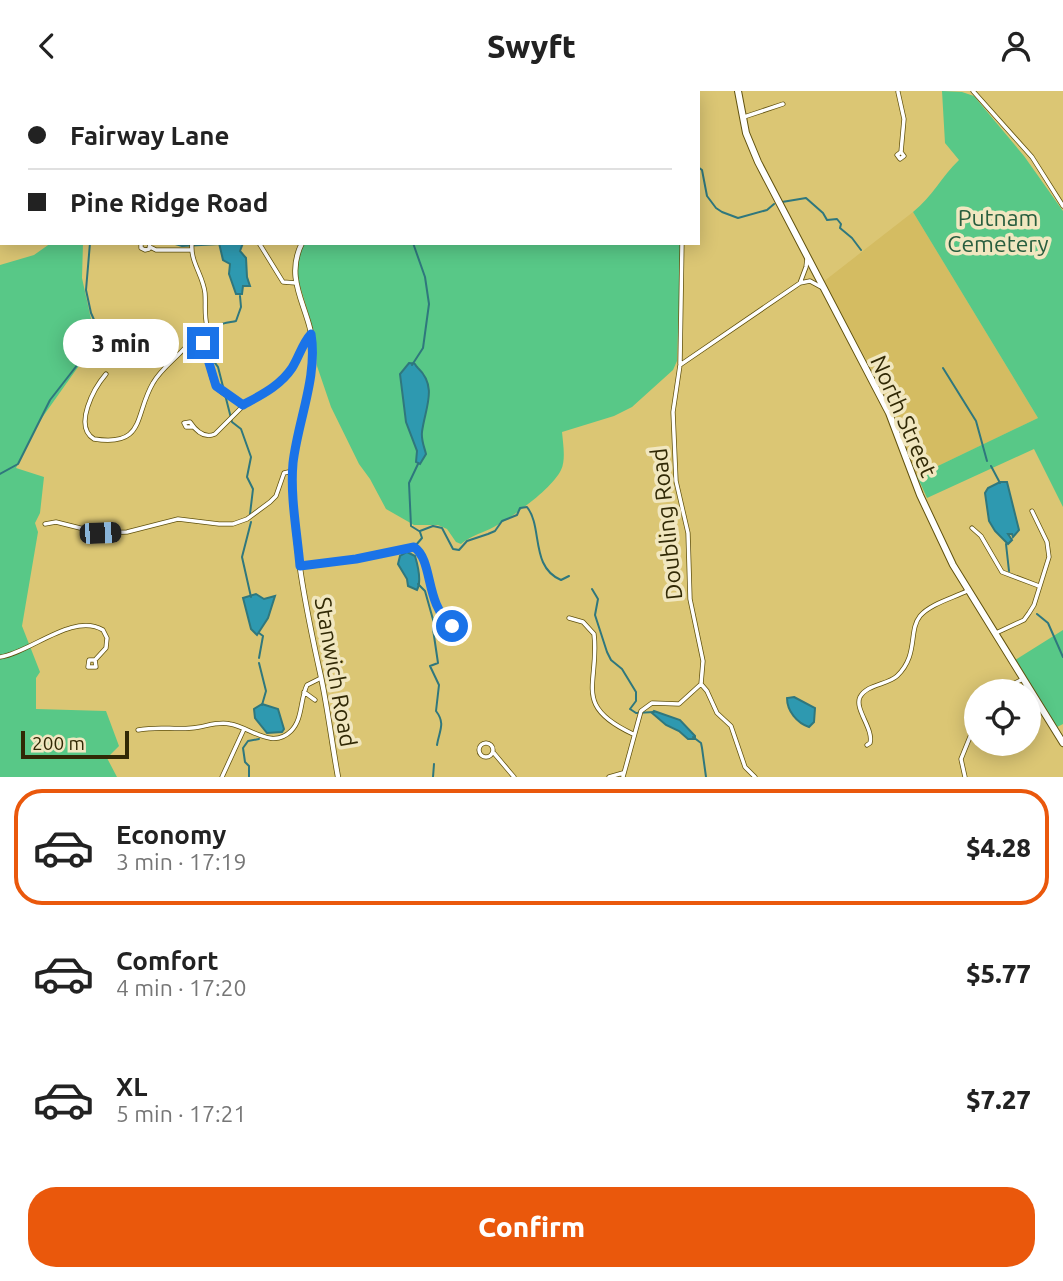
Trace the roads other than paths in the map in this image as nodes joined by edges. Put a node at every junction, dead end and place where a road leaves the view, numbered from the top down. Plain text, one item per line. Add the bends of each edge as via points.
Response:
1 (738, 91) edge
2 (899, 91) edge
3 (973, 91) edge
4 (783, 104) dead end
5 (742, 118) junction
6 (901, 152) dead end
7 (1055, 193) junction
8 (1063, 194) edge
9 (1063, 206) edge
10 (150, 245) edge
11 (192, 245) edge
12 (260, 245) edge
13 (301, 245) edge
14 (682, 245) edge
15 (191, 250) junction
16 (807, 260) junction
17 (296, 283) junction
18 (800, 283) junction
19 (821, 287) junction
20 (207, 327) dead end
21 (311, 334) junction
22 (680, 365) junction
23 (106, 374) dead end
24 (243, 405) junction
25 (193, 427) dead end
26 (293, 471) junction
27 (1032, 511) dead end
28 (45, 524) dead end
29 (972, 528) dead end
30 (300, 566) junction
31 (1039, 586) junction
32 (967, 591) junction
33 (569, 618) dead end
34 (452, 626) dead end
35 (994, 634) junction
36 (0, 657) edge
37 (95, 660) dead end
38 (321, 678) junction
39 (1023, 679) edge
40 (701, 684) junction
41 (304, 692) junction
42 (315, 700) dead end
43 (1041, 708) edge
44 (244, 729) junction
45 (138, 730) dead end
46 (633, 734) junction
47 (1063, 743) edge
48 (867, 745) dead end
49 (492, 752) dead end
50 (964, 752) edge
51 (623, 775) edge
52 (222, 777) edge
53 (338, 777) edge
54 (514, 777) edge
55 (609, 777) edge
56 (755, 777) edge
57 (965, 777) edge

1 - 5 main road, North Street
2 - 6 street via 904,119
3 - 7 street via 1027,150
4 - 5 street
5 - 16 main road, North Street via 758,162
7 - 8 street
7 - 9 street
10 - 15 street via 156,250
11 - 15 street
12 - 17 street via 283,282
13 - 17 street, Stanwich Road via 294,265
14 - 22 street, Doubling Road
15 - 20 street via 204,289
16 - 18 street
16 - 19 main road, North Street
17 - 21 street, Stanwich Road
18 - 19 street via 810,281
18 - 22 street
19 - 32 main road, North Street via 889,413 920,495
21 - 24 street via 281,381
21 - 26 street, Stanwich Road via 311,375
22 - 40 street, Doubling Road via 673,412 676,481 688,533 691,599 703,661
23 - 24 street via 86,413 87,432 94,439 131,434 153,384 195,341 205,347 218,389
24 - 25 street via 210,436
26 - 28 street via 284,473 275,496 261,511 233,524 178,519 127,532 100,533
26 - 30 street, Stanwich Road
27 - 31 street via 1049,557
29 - 31 street via 1002,572
30 - 34 street via 414,547 424,558 438,611
30 - 38 street, Stanwich Road
31 - 35 street via 1024,620
32 - 35 main road, North Street
32 - 48 street via 922,613 915,624 910,658 900,672 860,696 859,705 872,736
33 - 46 street via 583,622 594,634 591,683 595,701 612,724
35 - 39 main road, North Street
36 - 37 street via 27,649 53,633 92,626 103,630 107,638
38 - 41 street via 310,681
38 - 53 street, Stanwich Road
40 - 46 street via 679,704 648,705
40 - 56 street via 717,713 731,726 745,767
41 - 42 street
41 - 44 street via 297,721 287,734 265,738
43 - 47 main road, North Street
44 - 45 street via 221,723
44 - 52 street
46 - 51 street
49 - 54 street
50 - 57 street
51 - 55 street

